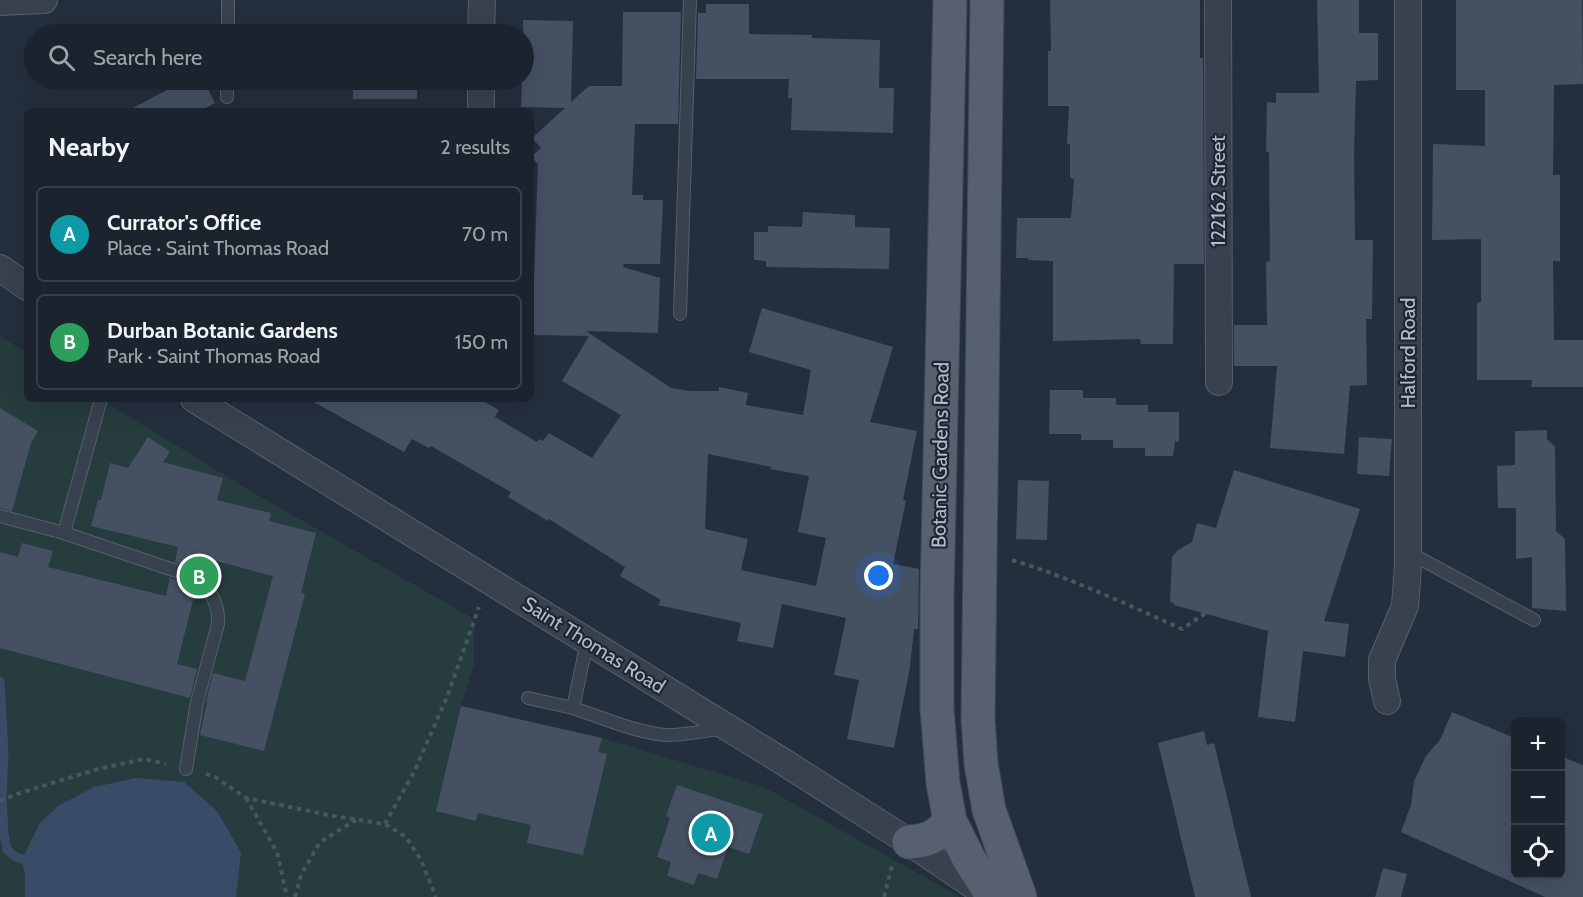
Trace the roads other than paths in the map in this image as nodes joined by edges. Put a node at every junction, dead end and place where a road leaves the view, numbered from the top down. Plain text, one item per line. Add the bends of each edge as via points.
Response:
1 (44, 0) edge
2 (228, 0) edge
3 (482, 0) edge
4 (690, 0) edge
5 (950, 0) edge
6 (987, 0) edge
7 (1218, 0) edge
8 (1408, 0) edge
9 (0, 2) edge
10 (228, 24) edge
11 (482, 24) edge
12 (227, 90) edge
13 (481, 90) edge
14 (227, 97) dead end
15 (481, 108) edge
16 (0, 268) edge
17 (24, 285) edge
18 (680, 314) dead end
19 (1219, 382) dead end
20 (100, 402) edge
21 (199, 402) edge
22 (0, 516) edge
23 (64, 533) junction
24 (1408, 552) junction
25 (1534, 620) dead end
26 (587, 642) junction
27 (528, 698) dead end
28 (1388, 701) dead end
29 (573, 708) junction
30 (727, 728) junction
31 (186, 769) road end
32 (950, 821) junction
33 (902, 851) junction
34 (1005, 894) edge

1 - 9 street
2 - 10 lane
3 - 11 street
4 - 18 lane
5 - 32 main road, Botanic Gardens Road via 937,709
6 - 34 main road, Botanic Gardens Road via 978,719 981,764
7 - 19 street, 122162 Street
8 - 24 street, Halford Road
12 - 14 lane
13 - 15 street
16 - 17 street
20 - 23 lane
21 - 26 street, Saint Thomas Road
22 - 23 lane
23 - 31 lane via 197,578 210,591 219,615 218,624 197,702
24 - 25 lane
24 - 28 street, Halford Road via 1405,606 1382,660
26 - 29 lane
26 - 30 street, Saint Thomas Road
27 - 29 lane
29 - 30 lane via 666,735
30 - 33 street, Saint Thomas Road
32 - 33 main road via 934,837
32 - 34 main road, Botanic Gardens Road via 969,859
33 - 34 street, Saint Thomas Road

